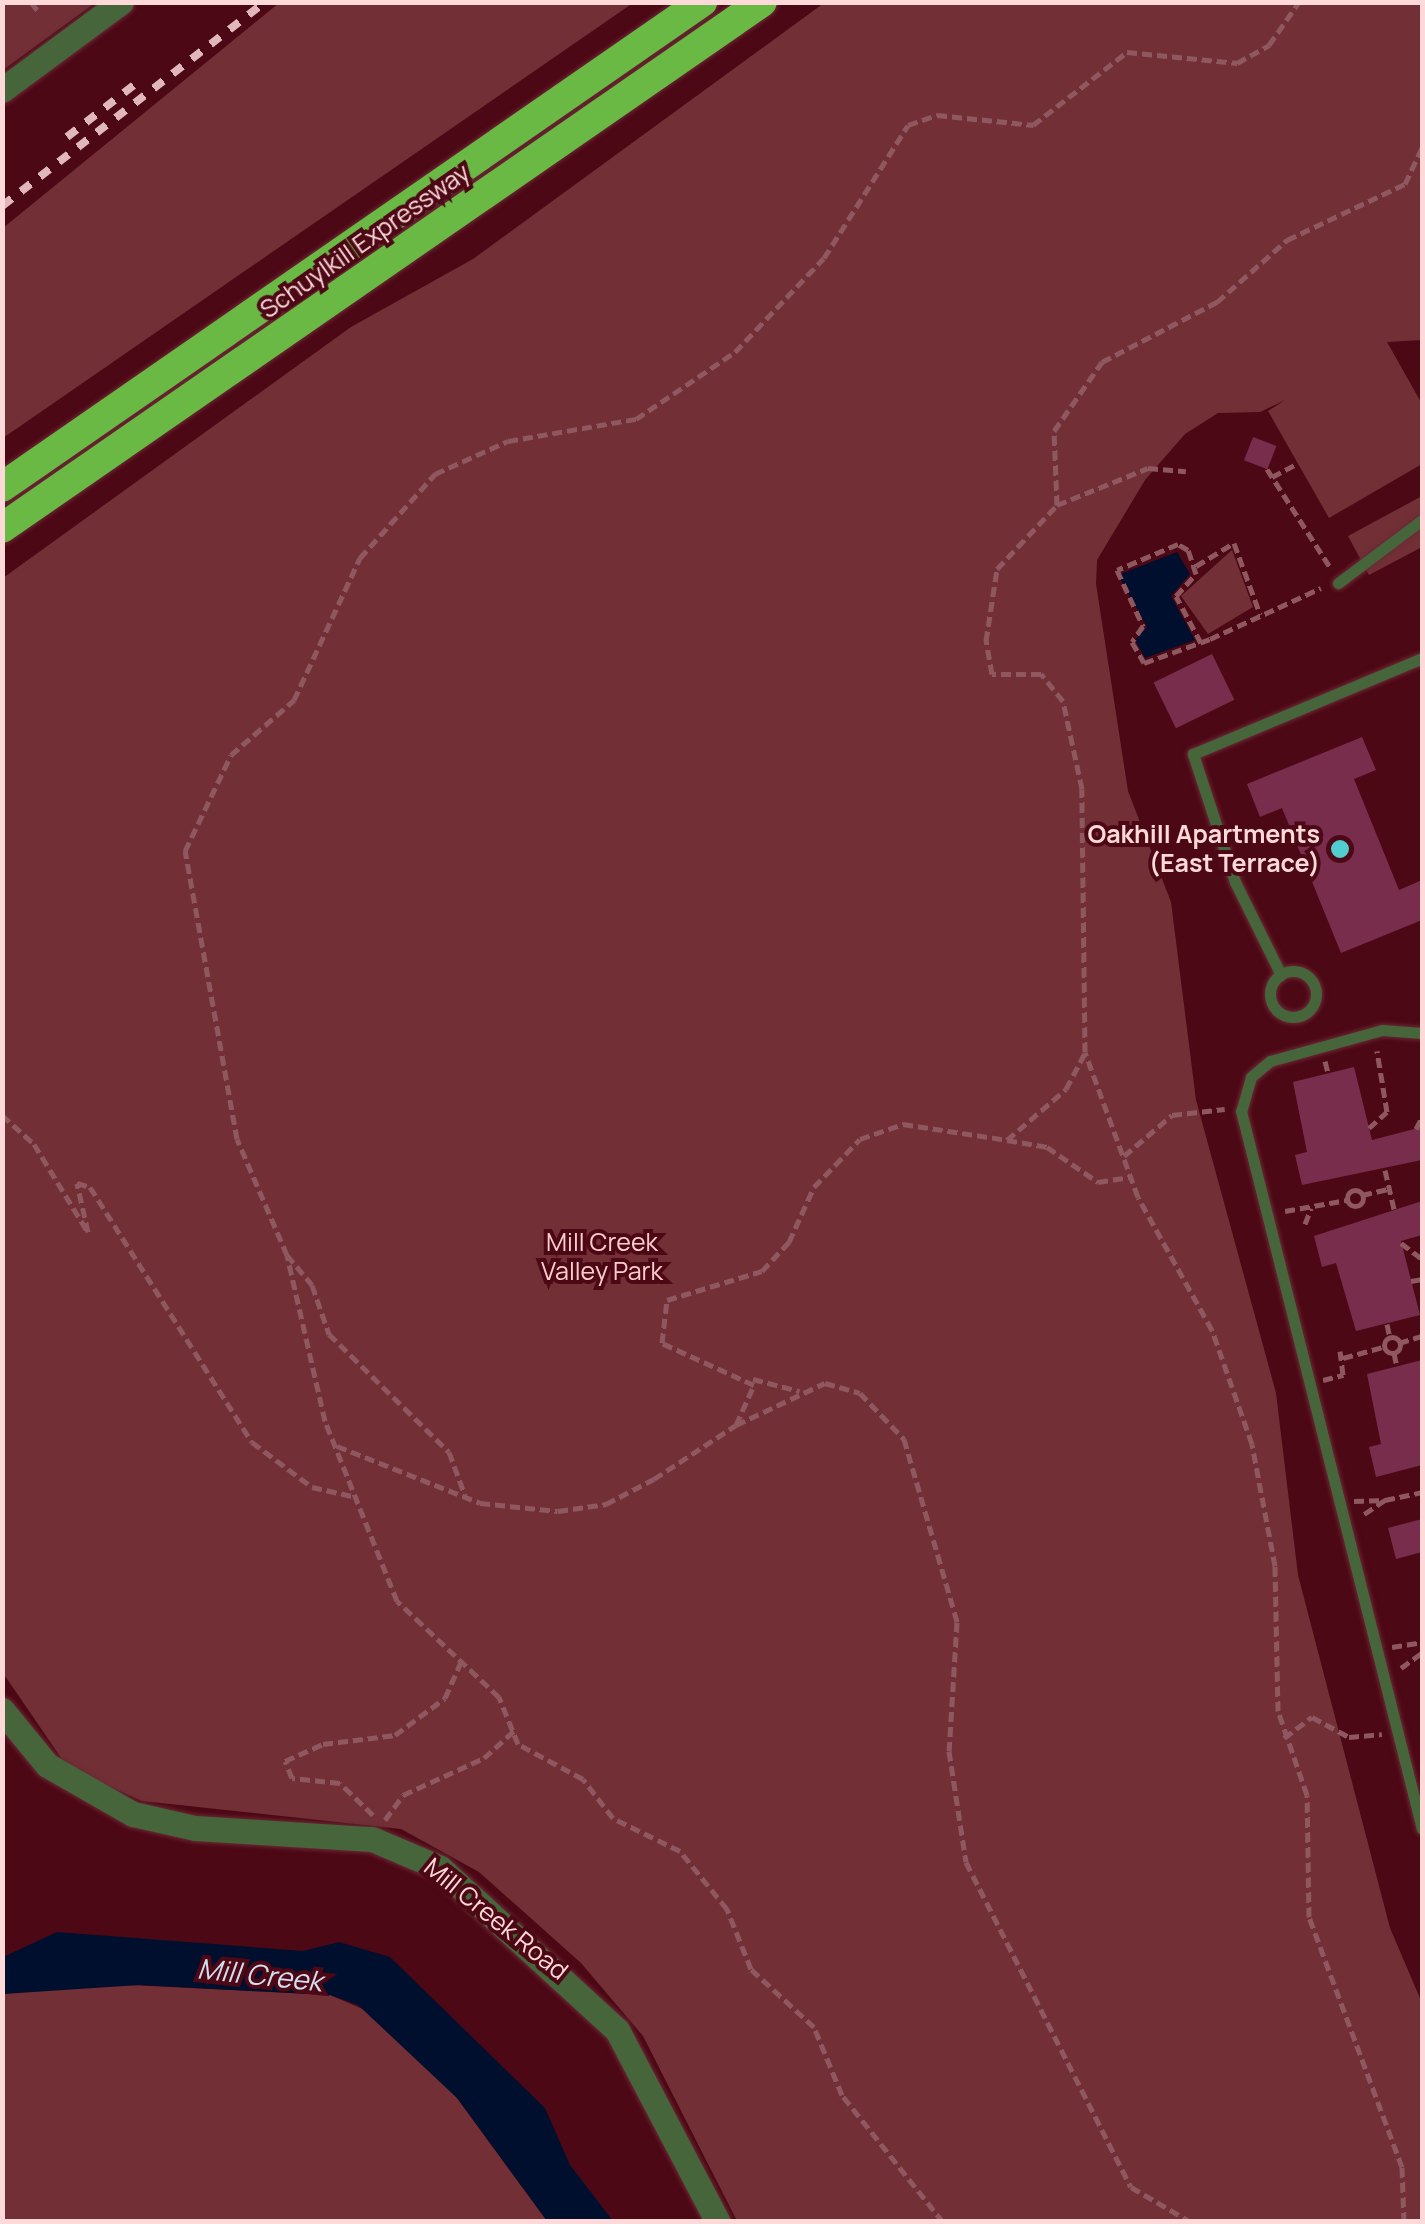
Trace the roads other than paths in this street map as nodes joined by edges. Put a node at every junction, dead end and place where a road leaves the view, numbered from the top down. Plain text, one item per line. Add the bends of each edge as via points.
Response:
1 (702, 2) edge
2 (762, 2) edge
3 (111, 5) edge
4 (2, 90) edge
5 (2, 487) edge
6 (1422, 520) edge
7 (2, 528) edge
8 (1338, 583) road end
9 (1422, 658) edge
10 (1281, 974) junction
11 (1422, 1033) edge
12 (2, 1710) edge
13 (1422, 1829) edge
14 (718, 2222) edge

1 - 5 highway, Schuylkill Expressway
2 - 7 highway, Schuylkill Expressway
3 - 4 street
6 - 8 lane
9 - 10 lane via 1194,754 1235,882
10 - 10 lane via 1304,974 1314,985 1306,1013 1273,1007
11 - 13 lane via 1373,1034 1270,1061 1252,1077 1241,1111 1316,1381
12 - 14 street, Mill Creek Road via 47,1764 133,1814 195,1828 372,1838 440,1868 617,2030

